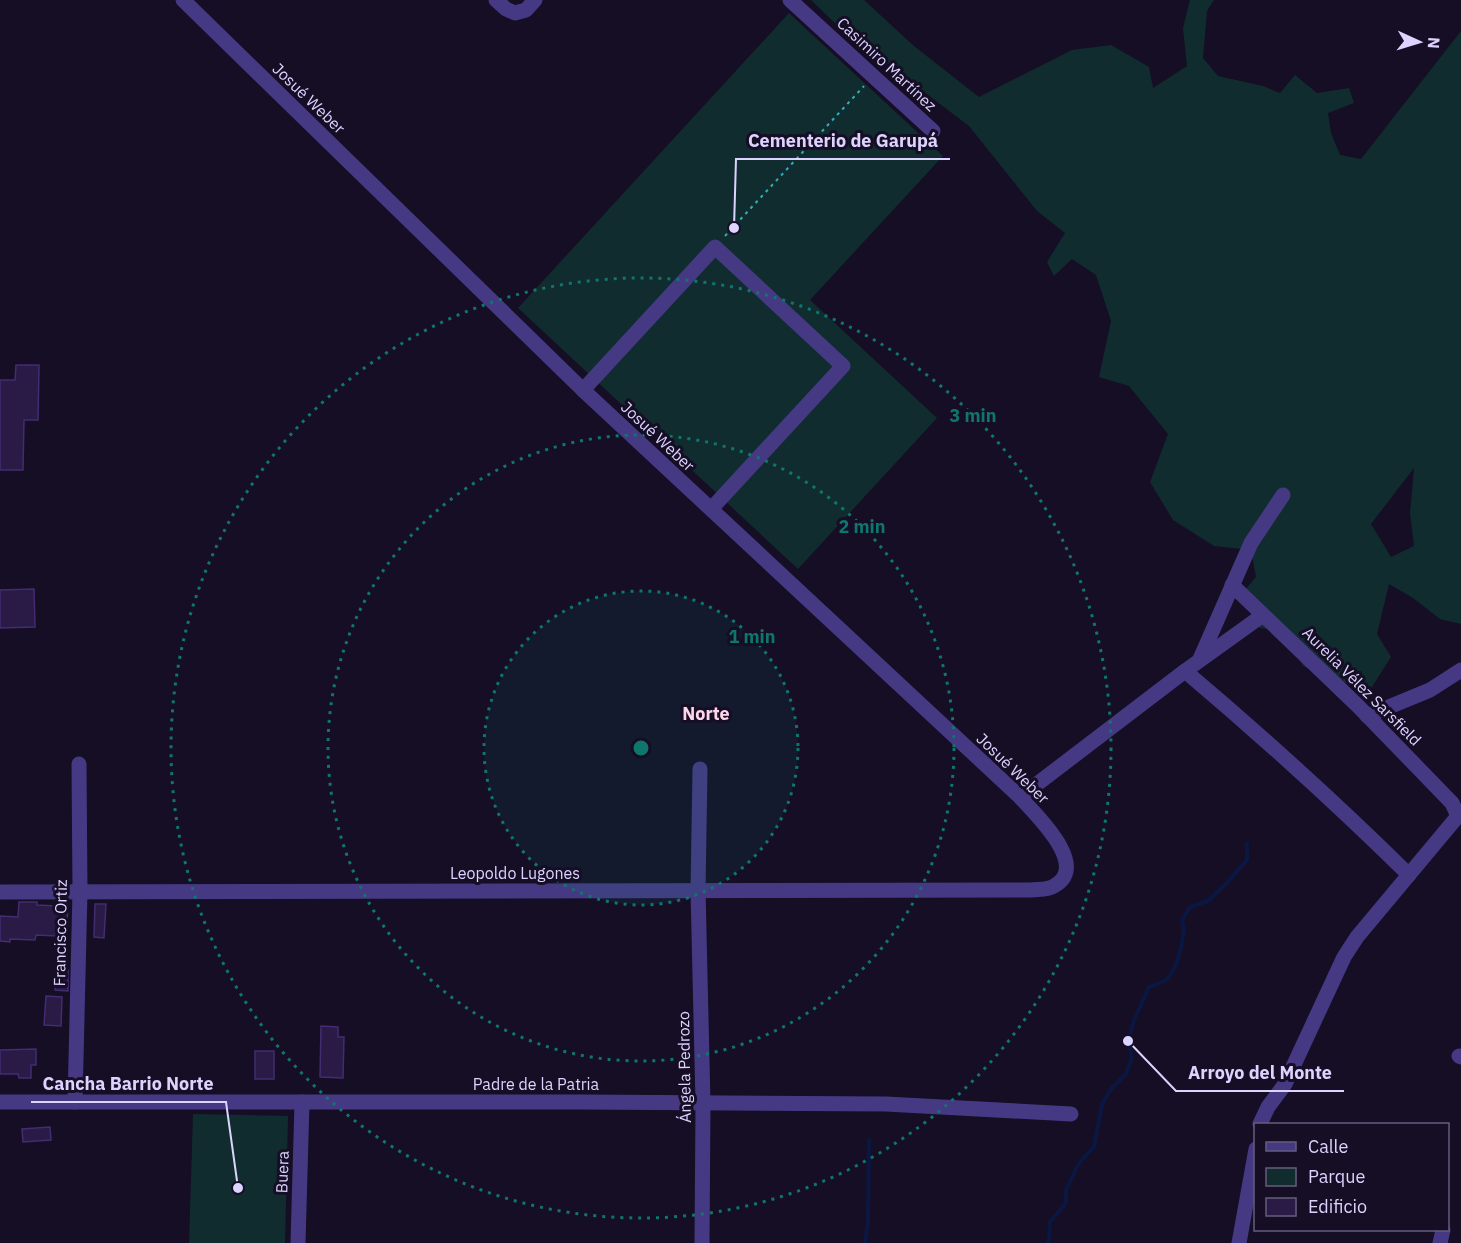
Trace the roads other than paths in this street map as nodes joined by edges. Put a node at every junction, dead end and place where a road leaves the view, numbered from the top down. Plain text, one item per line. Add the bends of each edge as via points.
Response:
1 (183, 0) edge
2 (496, 0) edge
3 (535, 0) edge
4 (790, 0) edge
5 (933, 131) dead end
6 (583, 390) junction
7 (1283, 495) dead end
8 (711, 510) junction
9 (1232, 585) junction
10 (1263, 615) junction
11 (1200, 659) junction
12 (1185, 670) junction
13 (1461, 670) edge
14 (1367, 716) junction
15 (79, 764) dead end
16 (700, 769) dead end
17 (1020, 797) junction
18 (1460, 816) edge
19 (1409, 875) junction
20 (698, 890) junction
21 (1031, 890) joint
22 (0, 891) edge
23 (80, 891) junction
24 (0, 1102) edge
25 (75, 1102) junction
26 (302, 1102) junction
27 (703, 1103) junction
28 (1071, 1114) dead end
29 (1261, 1123) edge
30 (1254, 1160) edge
31 (298, 1243) edge
32 (702, 1243) edge
33 (1239, 1243) edge

1 - 6 street, Josué Weber
2 - 3 street via 515,13 526,10
4 - 5 street, Casimiro Martínez
6 - 8 street, Josué Weber
6 - 8 street via 715,247 843,366
7 - 9 street via 1251,543
8 - 17 street, Josué Weber
9 - 10 street, Aurelia Vélez Sarsfield
9 - 11 street
10 - 11 street
10 - 14 street, Aurelia Vélez Sarsfield
11 - 12 street
12 - 17 street
12 - 19 street via 1276,747
13 - 14 street via 1430,690
14 - 18 street, Aurelia Vélez Sarsfield
15 - 23 street, Francisco Ortiz
16 - 20 street, Ángela Pedrozo
17 - 21 street, Josué Weber via 1059,841 1067,865 1062,879 1053,887
18 - 19 street
19 - 29 street via 1344,957 1286,1084
20 - 21 street, Leopoldo Lugones
20 - 23 street, Leopoldo Lugones
20 - 27 street, Ángela Pedrozo
22 - 23 street, Leopoldo Lugones
23 - 25 street, Francisco Ortiz
24 - 25 street, Padre de la Patria
25 - 26 street, Padre de la Patria
26 - 27 street, Padre de la Patria
26 - 31 street, Buera
27 - 28 street, Padre de la Patria via 886,1104
27 - 32 street, Ángela Pedrozo
30 - 33 street

